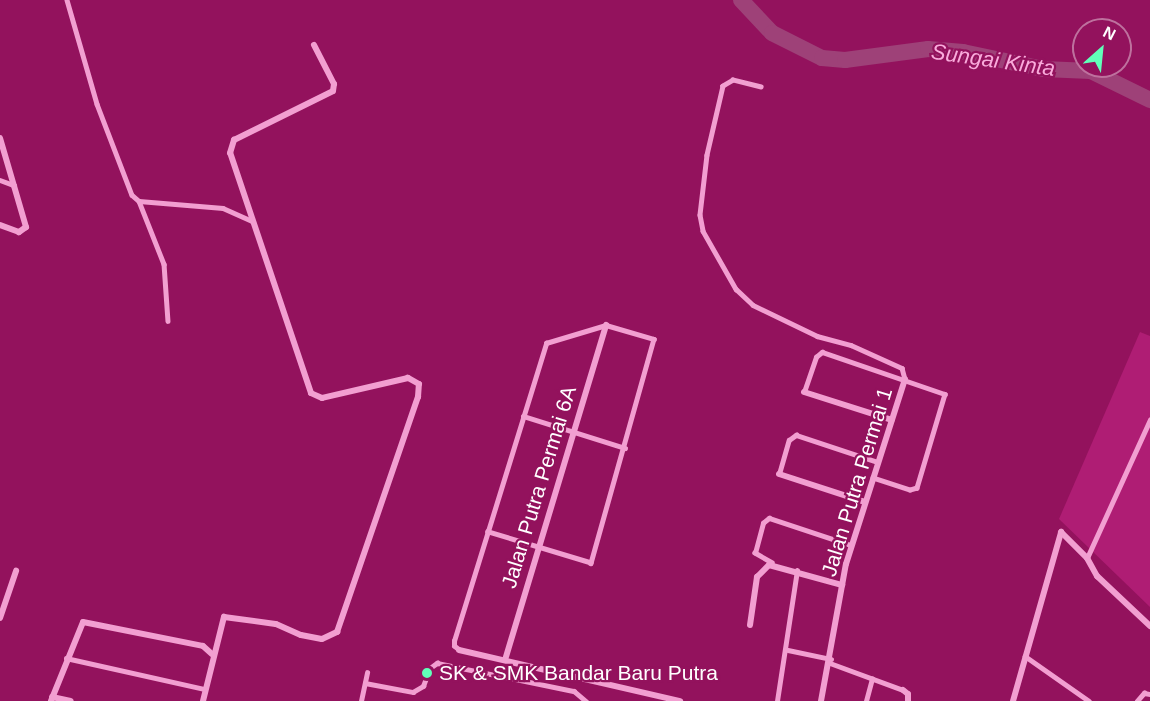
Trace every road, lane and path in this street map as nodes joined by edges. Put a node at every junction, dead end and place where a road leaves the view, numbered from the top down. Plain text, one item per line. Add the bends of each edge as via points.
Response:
1 (67, 0) edge
2 (315, 45) dead end
3 (761, 87) dead end
4 (0, 138) edge
5 (0, 180) edge
6 (14, 185) junction
7 (139, 201) junction
8 (252, 221) junction
9 (0, 225) edge
10 (168, 321) dead end
11 (606, 325) junction
12 (905, 379) junction
13 (804, 392) joint
14 (523, 416) junction
15 (892, 420) junction
16 (1150, 420) edge
17 (572, 431) junction
18 (625, 448) junction
19 (878, 462) junction
20 (779, 474) joint
21 (873, 478) junction
22 (865, 502) junction
23 (488, 532) junction
24 (852, 545) junction
25 (537, 549) junction
26 (1087, 558) junction
27 (772, 565) junction
28 (16, 571) dead end
29 (797, 571) junction
30 (842, 585) junction
31 (1, 610) edge
32 (0, 618) edge
33 (750, 625) dead end
34 (1150, 626) edge
35 (459, 650) joint
36 (788, 650) junction
37 (213, 654) junction
38 (1025, 656) junction
39 (66, 658) junction
40 (505, 660) junction
41 (830, 661) junction
42 (367, 673) dead end
43 (872, 679) junction
44 (365, 683) junction
45 (205, 689) junction
46 (903, 690) joint
47 (1150, 694) edge
48 (51, 699) edge
49 (71, 701) edge
50 (203, 701) edge
51 (361, 701) edge
52 (586, 701) edge
53 (680, 701) edge
54 (777, 701) edge
55 (821, 701) edge
56 (866, 701) edge
57 (908, 701) edge
58 (1013, 701) edge
59 (1089, 701) edge
60 (1137, 701) edge

1 - 7 lane via 123,179
2 - 8 street via 334,84 333,91 232,144 230,153
3 - 12 lane via 733,80 720,93 706,165 702,231 730,281 753,305 817,336 845,343 902,368
4 - 6 street
5 - 6 lane
6 - 9 street via 25,230 19,232
7 - 8 lane via 223,208
7 - 10 lane via 164,264
8 - 37 street via 314,395 322,398 408,378 418,382 420,389 337,632 322,639 296,634 276,624 226,616 220,622
11 - 14 lane via 546,343
11 - 17 street, Jalan Putra Permai 6A
11 - 18 lane via 655,341
12 - 13 lane via 822,352 816,357
12 - 15 street, Jalan Putra Permai 1
12 - 21 lane via 941,391 946,397 922,475 912,490
13 - 15 street
14 - 17 lane
14 - 23 lane
15 - 19 street, Jalan Putra Permai 1
16 - 26 lane
17 - 18 lane
17 - 25 street, Jalan Putra Permai 6A
18 - 25 lane via 591,563
19 - 20 lane via 796,435 789,440
19 - 21 street, Jalan Putra Permai 1
20 - 22 street
21 - 22 street, Jalan Putra Permai 1
22 - 24 street, Jalan Putra Permai 1
23 - 25 lane
23 - 35 lane via 454,641
24 - 27 lane via 770,518 763,523 755,553
24 - 30 street, Jalan Putra Permai 1
25 - 40 street, Jalan Putra Permai 6A
26 - 34 street via 1097,576
26 - 38 street via 1061,532
27 - 29 street
27 - 33 street via 757,577
28 - 31 street
29 - 30 street
29 - 36 lane
30 - 41 street, Jalan Putra Permai 1
31 - 32 street
35 - 40 street
36 - 41 lane
36 - 54 lane
37 - 39 street via 202,646 90,622 77,628
37 - 45 street
38 - 58 street
38 - 59 lane
39 - 45 lane
39 - 48 street
40 - 53 street
41 - 43 lane
41 - 55 street, Jalan Putra Permai 1
42 - 44 lane
43 - 46 lane
43 - 56 lane
44 - 51 lane
44 - 52 lane via 413,692 423,686 430,668 437,663 574,691
45 - 50 street
46 - 57 street
47 - 60 lane via 1144,693
48 - 49 street

